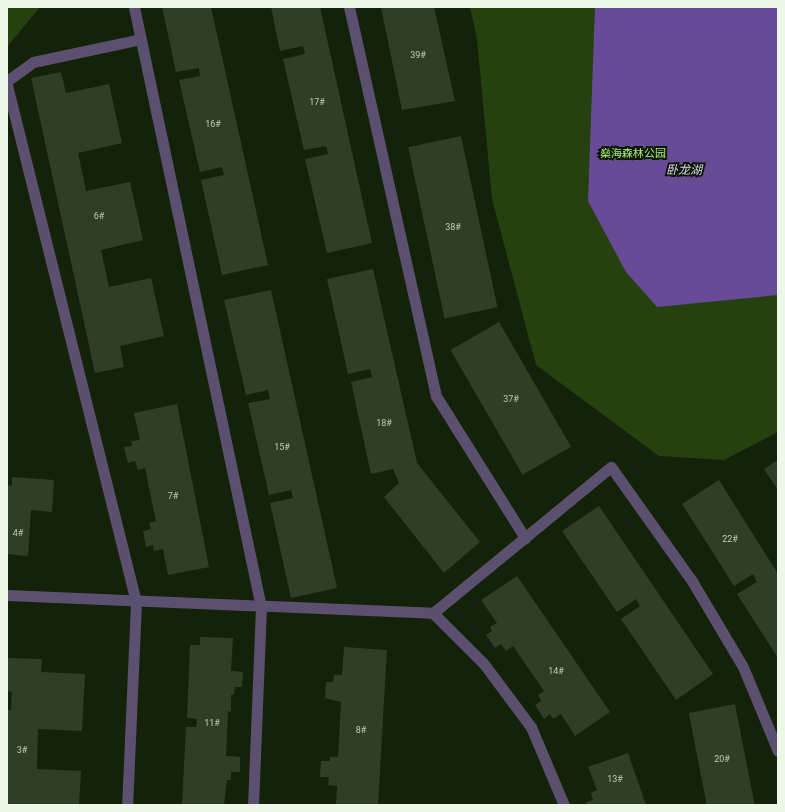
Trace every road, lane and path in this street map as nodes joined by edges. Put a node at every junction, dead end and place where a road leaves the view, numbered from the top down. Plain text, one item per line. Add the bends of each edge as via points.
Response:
1 (134, 7) edge
2 (349, 7) edge
3 (141, 39) junction
4 (7, 81) edge
5 (7, 85) edge
6 (525, 538) junction
7 (7, 595) edge
8 (136, 602) junction
9 (261, 607) junction
10 (433, 612) junction
11 (778, 751) edge
12 (127, 805) edge
13 (253, 805) edge
14 (564, 805) edge

1 - 3 lane
2 - 6 lane via 436,396
3 - 4 lane via 33,62
3 - 9 lane
5 - 8 lane
6 - 10 lane
6 - 11 lane via 612,467 692,581 743,667
7 - 8 lane
8 - 9 lane
8 - 12 lane
9 - 10 lane
9 - 13 lane
10 - 14 lane via 484,664 531,727

